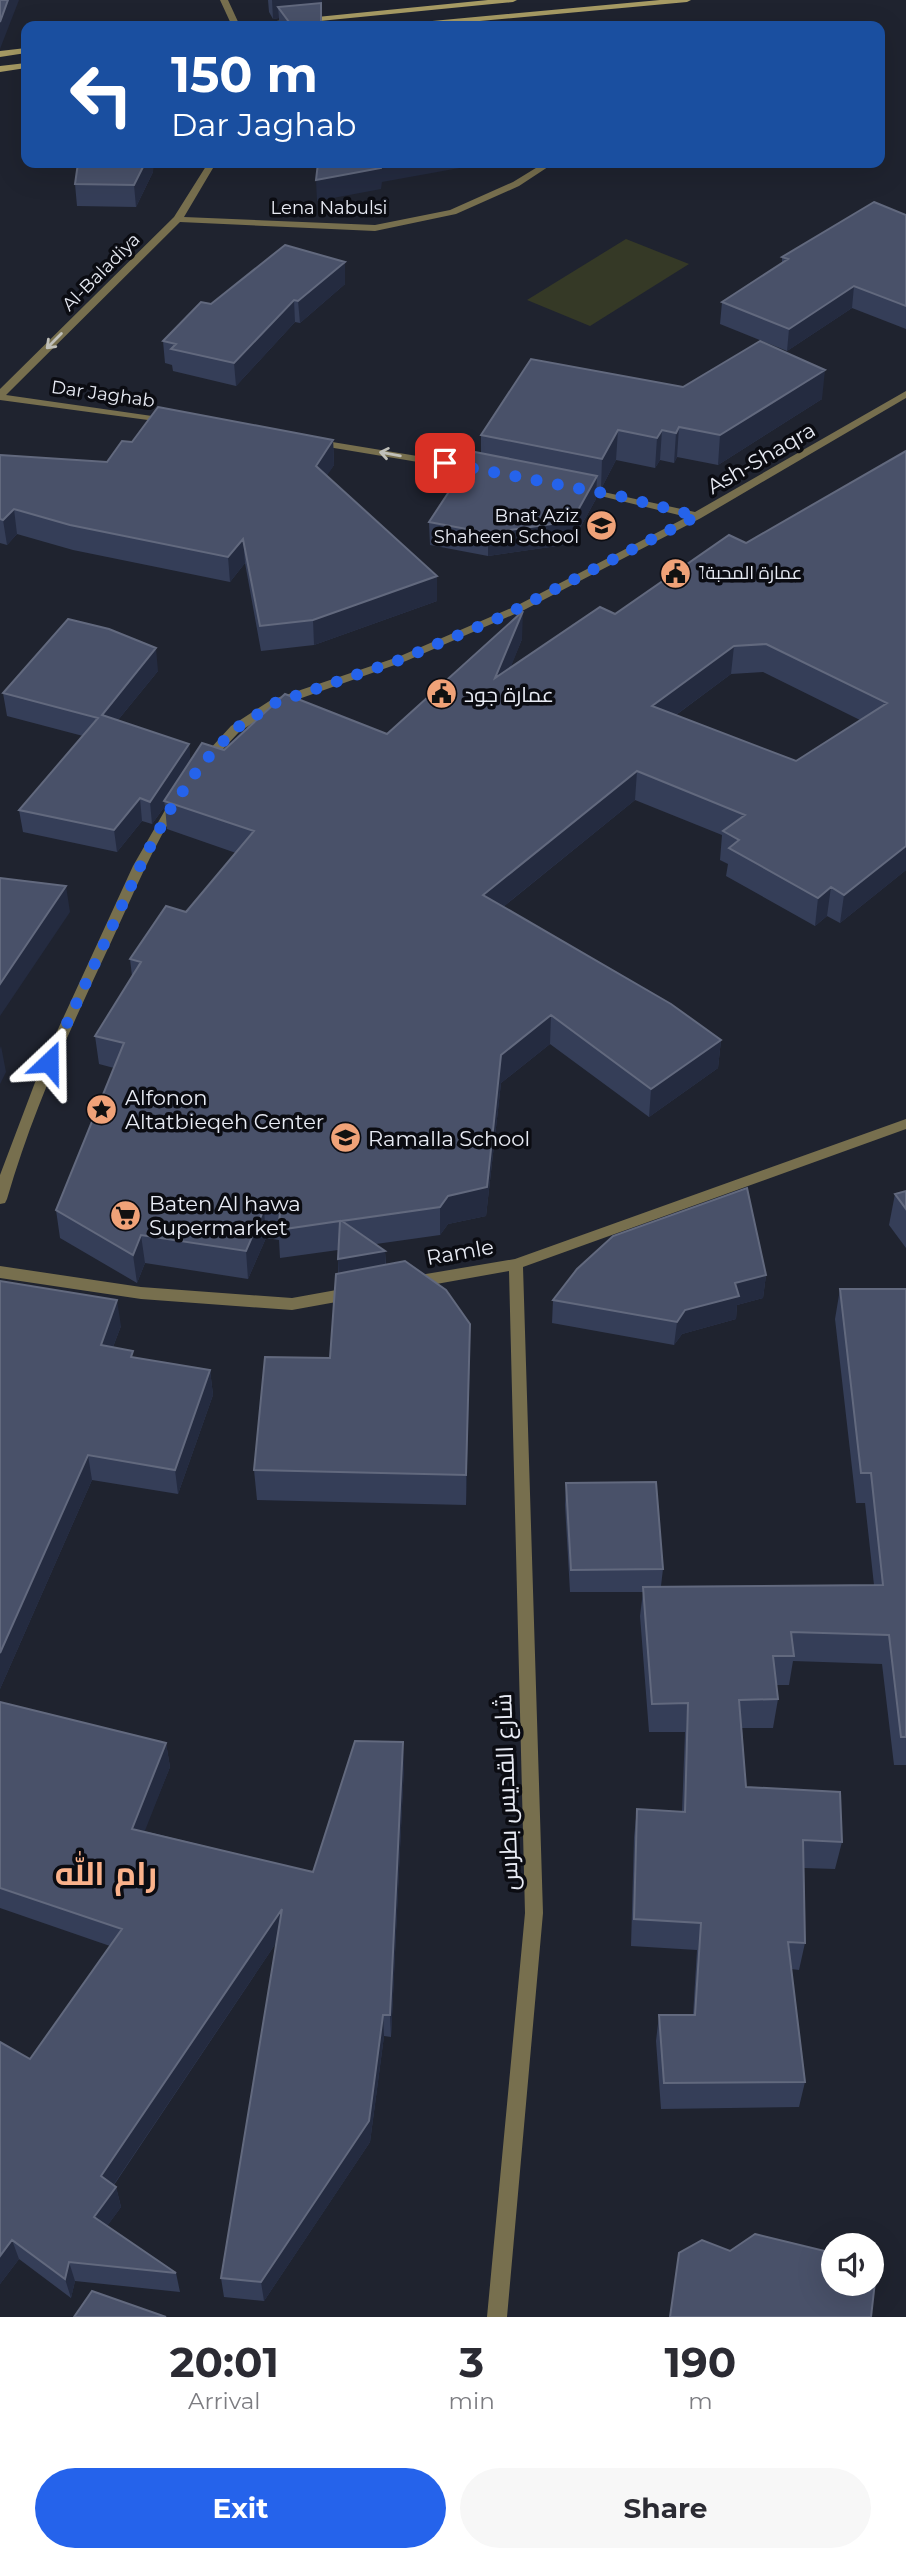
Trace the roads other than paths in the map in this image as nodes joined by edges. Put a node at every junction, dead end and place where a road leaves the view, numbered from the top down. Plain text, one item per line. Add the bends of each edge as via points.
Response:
1 (224, 0) edge
2 (513, 0) edge
3 (687, 0) edge
4 (234, 21) edge
5 (297, 21) edge
6 (455, 21) edge
7 (21, 52) edge
8 (0, 54) edge
9 (21, 67) edge
10 (0, 69) edge
11 (209, 168) edge
12 (542, 168) edge
13 (178, 219) junction
14 (906, 394) edge
15 (0, 396) edge
16 (178, 423) edge
17 (301, 440) edge
18 (497, 472) edge
19 (564, 485) edge
20 (697, 516) junction
21 (194, 776) edge
22 (186, 787) edge
23 (906, 1124) edge
24 (0, 1199) edge
25 (516, 1264) junction
26 (0, 1272) edge
27 (397, 1285) edge
28 (371, 1290) edge
29 (497, 2317) edge

1 - 4 street
2 - 5 main road
3 - 6 main road
7 - 8 main road
9 - 10 main road
11 - 13 street, Al-Baladiya
12 - 13 street, Lena Nabulsi via 453,212 375,228
13 -> 15 street, Al-Baladiya
14 - 20 street, Ash-Shaqra
15 - 16 street, Dar Jaghab
18 -> 17 street
19 - 20 street
20 - 21 street, Ash-Shaqra via 464,634 275,703 235,729
22 - 24 street via 144,858 58,1040 13,1150
23 - 25 street, Ramle
25 - 27 street, Ramle
25 - 29 street, شارع القديس بطرس via 534,1913
26 - 28 street via 141,1293 292,1304

